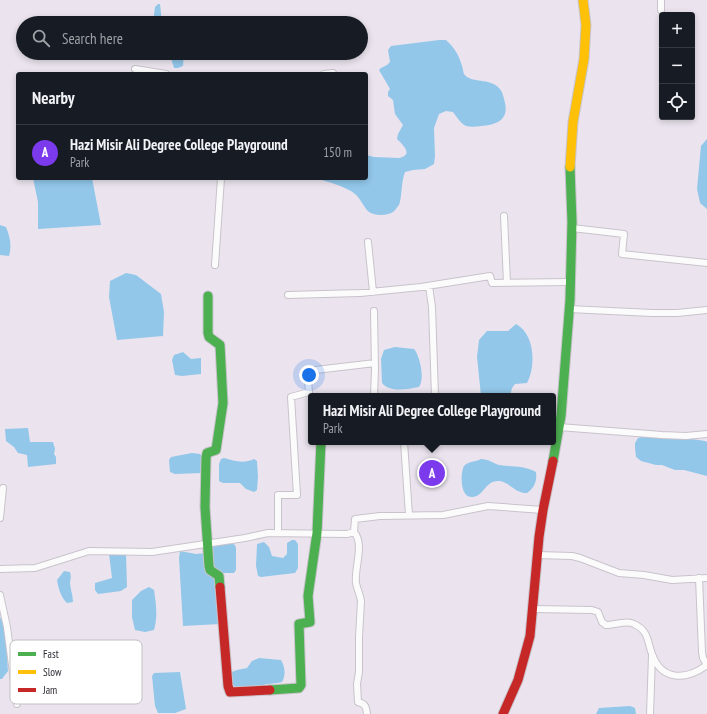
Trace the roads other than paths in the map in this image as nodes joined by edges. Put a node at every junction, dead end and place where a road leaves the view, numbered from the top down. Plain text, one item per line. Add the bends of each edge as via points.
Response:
1 (583, 0) edge
2 (661, 0) edge
3 (661, 10) dead end
4 (135, 69) dead end
5 (154, 72) edge
6 (221, 180) edge
7 (504, 216) dead end
8 (572, 228) junction
9 (368, 242) dead end
10 (707, 263) edge
11 (215, 265) dead end
12 (570, 282) junction
13 (507, 283) junction
14 (429, 286) junction
15 (373, 292) junction
16 (288, 295) dead end
17 (208, 296) dead end
18 (569, 309) junction
19 (707, 310) edge
20 (374, 311) dead end
21 (375, 363) junction
22 (374, 393) edge
23 (435, 393) edge
24 (559, 427) junction
25 (707, 434) edge
26 (321, 445) edge
27 (404, 445) edge
28 (556, 445) edge
29 (556, 445) edge
30 (3, 488) dead end
31 (542, 510) junction
32 (409, 515) junction
33 (0, 518) edge
34 (278, 532) junction
35 (354, 532) junction
36 (317, 533) junction
37 (206, 543) junction
38 (537, 554) junction
39 (0, 569) edge
40 (699, 578) junction
41 (707, 578) edge
42 (0, 595) edge
43 (533, 609) junction
44 (10, 650) edge
45 (652, 654) junction
46 (707, 665) edge
47 (367, 714) edge
48 (503, 714) edge
49 (650, 714) edge

1 - 8 street via 586,25 584,59 571,146
2 - 3 street
4 - 5 street
6 - 11 street
7 - 13 street
8 - 10 street via 624,234 622,254
8 - 12 street
9 - 15 street
12 - 13 street
12 - 18 street
13 - 14 street via 492,283 490,276
14 - 15 street
14 - 23 street
15 - 16 street
17 - 37 street via 208,333 220,346 222,403 216,450 207,453 206,458
18 - 19 street via 652,313
18 - 24 street
20 - 21 street
21 - 22 street
21 - 34 street via 307,371 309,392 291,396 297,495 278,495
24 - 25 street via 662,435
24 - 28 street
26 - 36 street
27 - 32 street
29 - 31 street
30 - 33 street
31 - 32 street via 495,506 443,515
31 - 38 street
32 - 35 street via 355,519
34 - 36 street
34 - 37 street
35 - 36 street
35 - 47 street via 357,536 359,557 356,583 361,601 357,695 358,702 363,703
36 - 37 street via 308,596 310,622 299,624 302,681 300,687 295,689 233,692 229,690 220,582 219,576 210,570
37 - 39 street via 152,552 90,551 35,568
38 - 40 street via 572,556 618,574 672,580
38 - 43 street
40 - 41 street
40 - 46 street via 702,652
42 - 44 street
43 - 45 street via 592,610 598,612 606,625 629,622 646,634
43 - 48 street via 530,636 518,680
45 - 46 street via 662,670 671,675 686,676
45 - 49 street

